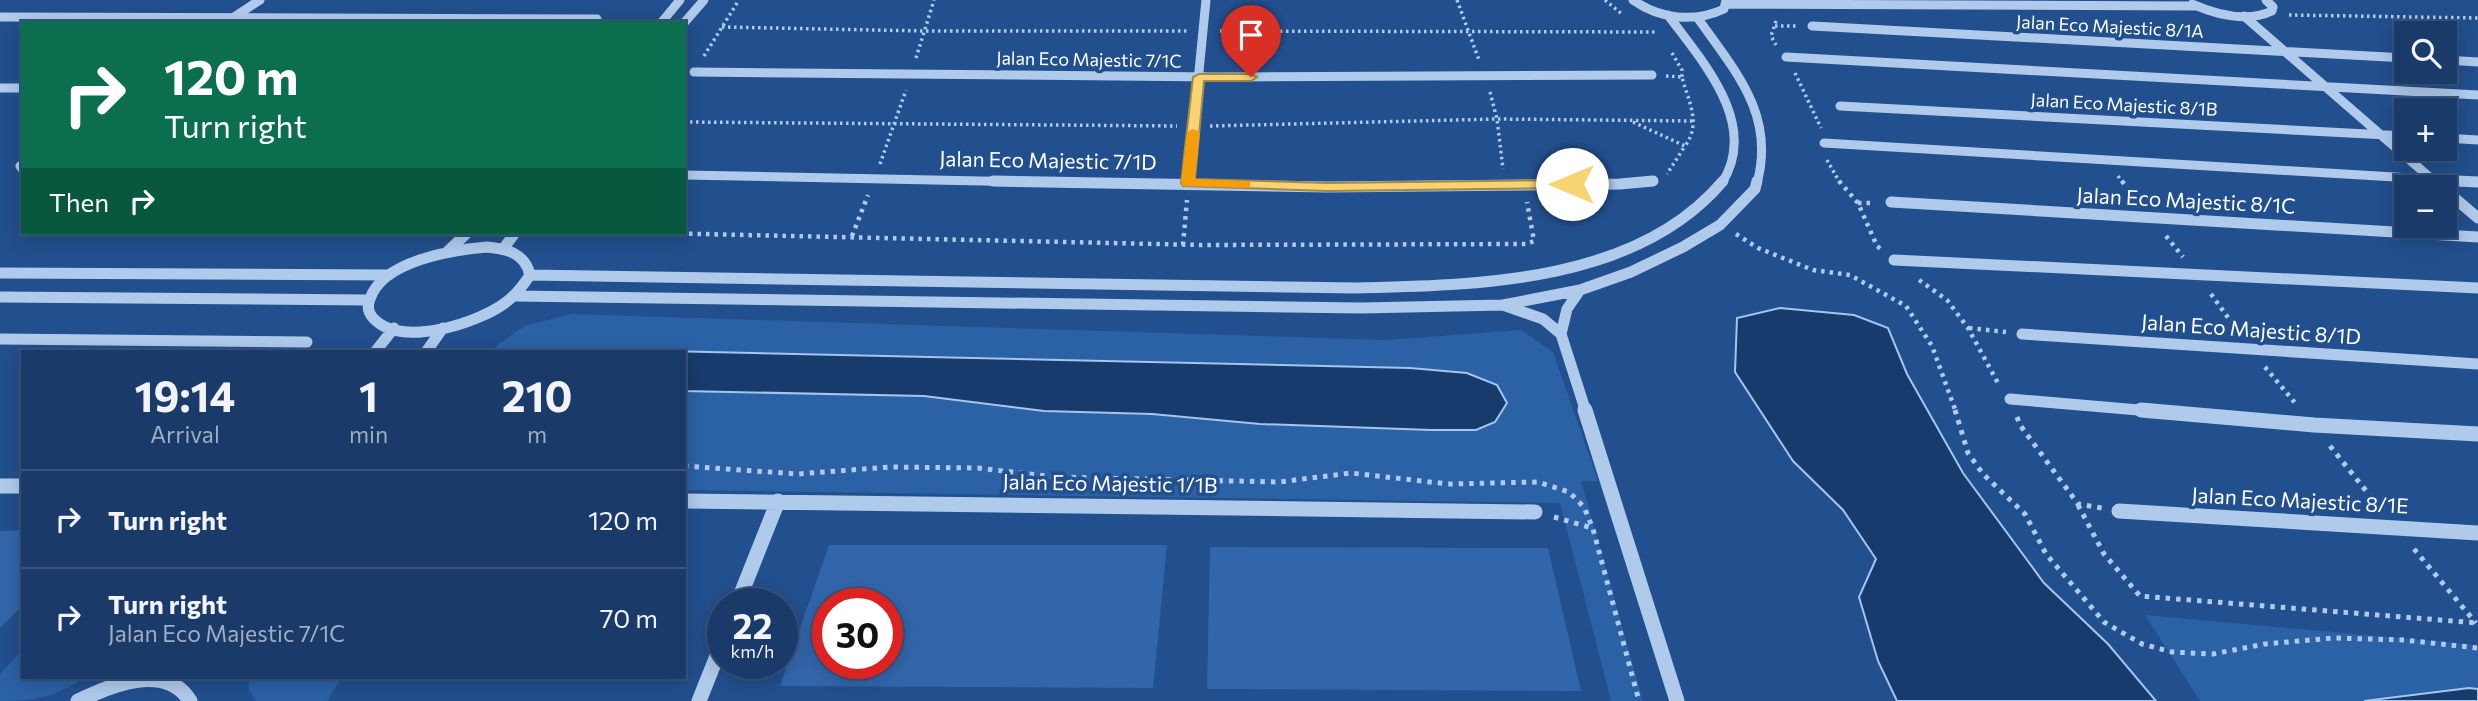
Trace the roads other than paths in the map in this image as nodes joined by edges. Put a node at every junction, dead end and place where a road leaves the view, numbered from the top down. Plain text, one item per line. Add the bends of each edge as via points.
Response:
1 (260, 0) edge
2 (680, 0) edge
3 (704, 0) edge
4 (1206, 0) edge
5 (1633, 0) edge
6 (2185, 0) edge
7 (2266, 0) edge
8 (1726, 2) edge
9 (2197, 6) junction
10 (1668, 15) junction
11 (2244, 16) junction
12 (0, 17) edge
13 (1697, 17) junction
14 (597, 19) dead end
15 (229, 21) edge
16 (663, 21) edge
17 (686, 21) edge
18 (1812, 26) dead end
19 (2283, 52) junction
20 (1786, 57) road end
21 (2394, 57) edge
22 (2457, 61) edge
23 (2478, 62) edge
24 (694, 72) road end
25 (1652, 75) road end
26 (1199, 77) junction
27 (2324, 86) junction
28 (0, 88) edge
29 (21, 88) edge
30 (2478, 95) edge
31 (1840, 106) dead end
32 (2381, 135) junction
33 (2394, 136) edge
34 (2457, 139) edge
35 (2478, 140) edge
36 (1824, 143) road end
37 (686, 175) edge
38 (2427, 175) edge
39 (2394, 177) edge
40 (1653, 181) road end
41 (2457, 181) edge
42 (2478, 182) edge
43 (1188, 183) junction
44 (2457, 201) edge
45 (1891, 202) dead end
46 (2478, 218) edge
47 (465, 235) edge
48 (513, 235) edge
49 (2478, 237) edge
50 (503, 249) junction
51 (448, 251) junction
52 (1894, 260) road end
53 (0, 273) edge
54 (389, 275) junction
55 (530, 275) junction
56 (2478, 288) edge
57 (1580, 290) junction
58 (516, 296) junction
59 (0, 297) edge
60 (368, 300) junction
61 (1503, 304) junction
62 (394, 328) junction
63 (443, 328) junction
64 (1561, 334) junction
65 (2022, 334) road end
66 (0, 339) edge
67 (307, 342) dead end
68 (377, 350) edge
69 (427, 350) edge
70 (2478, 364) edge
71 (2010, 399) road end
72 (2478, 435) edge
73 (0, 486) edge
74 (21, 486) edge
75 (686, 501) edge
76 (778, 502) junction
77 (2119, 511) road end
78 (1535, 512) road end
79 (2478, 533) edge
80 (743, 588) edge
81 (708, 679) edge
82 (114, 682) edge
83 (188, 689) edge
84 (78, 701) edge
85 (699, 701) edge
86 (1677, 701) edge

1 - 15 street
2 - 16 street
3 - 17 street
4 - 26 street
5 - 10 street
6 - 9 street
7 - 11 street via 2272,11
8 - 9 street
8 - 13 street via 1718,13
9 - 11 street
10 - 13 street
10 - 55 street via 1722,91 1732,124 1731,156 1724,180 1696,209 1654,234 1601,259 1537,275 1462,284 1357,288
11 - 19 street
12 - 15 street
13 - 57 street via 1749,93 1760,126 1763,160 1755,190 1720,225 1683,247
14 - 15 street
18 - 19 street, Jalan Eco Majestic 8/1A
19 - 21 street, Jalan Eco Majestic 8/1A
19 - 27 street
20 - 27 street
22 - 23 street
24 - 26 street, Jalan Eco Majestic 7/1C
25 - 26 street, Jalan Eco Majestic 7/1C
26 - 43 street
27 - 30 street
27 - 32 street
28 - 29 street
31 - 32 street, Jalan Eco Majestic 8/1B
32 - 33 street, Jalan Eco Majestic 8/1B
32 - 38 street
34 - 35 street
36 - 39 street
37 - 43 street, Jalan Eco Majestic 7/1D
40 - 43 street, Jalan Eco Majestic 7/1D via 1327,187
41 - 42 street
44 - 46 street
45 - 49 street, Jalan Eco Majestic 8/1C
47 - 51 street
48 - 50 street
50 - 51 street
50 - 55 street via 528,263
51 - 54 street
52 - 56 street
53 - 54 street
54 - 60 street
55 - 58 street
57 - 61 street
57 - 64 street via 1567,309
58 - 61 street via 1360,309
58 - 63 street via 497,310
59 - 60 street
60 - 62 street via 369,313 377,322
61 - 64 street via 1543,319
62 - 63 street
62 - 68 street
63 - 69 street
64 - 86 street
65 - 70 street, Jalan Eco Majestic 8/1D
66 - 67 street
71 - 72 street
73 - 74 street
75 - 76 street, Jalan Eco Majestic 1/1B
76 - 78 street, Jalan Eco Majestic 1/1B
76 - 80 street
77 - 79 street, Jalan Eco Majestic 8/1E
81 - 85 street
82 - 83 street via 169,681
82 - 84 street

